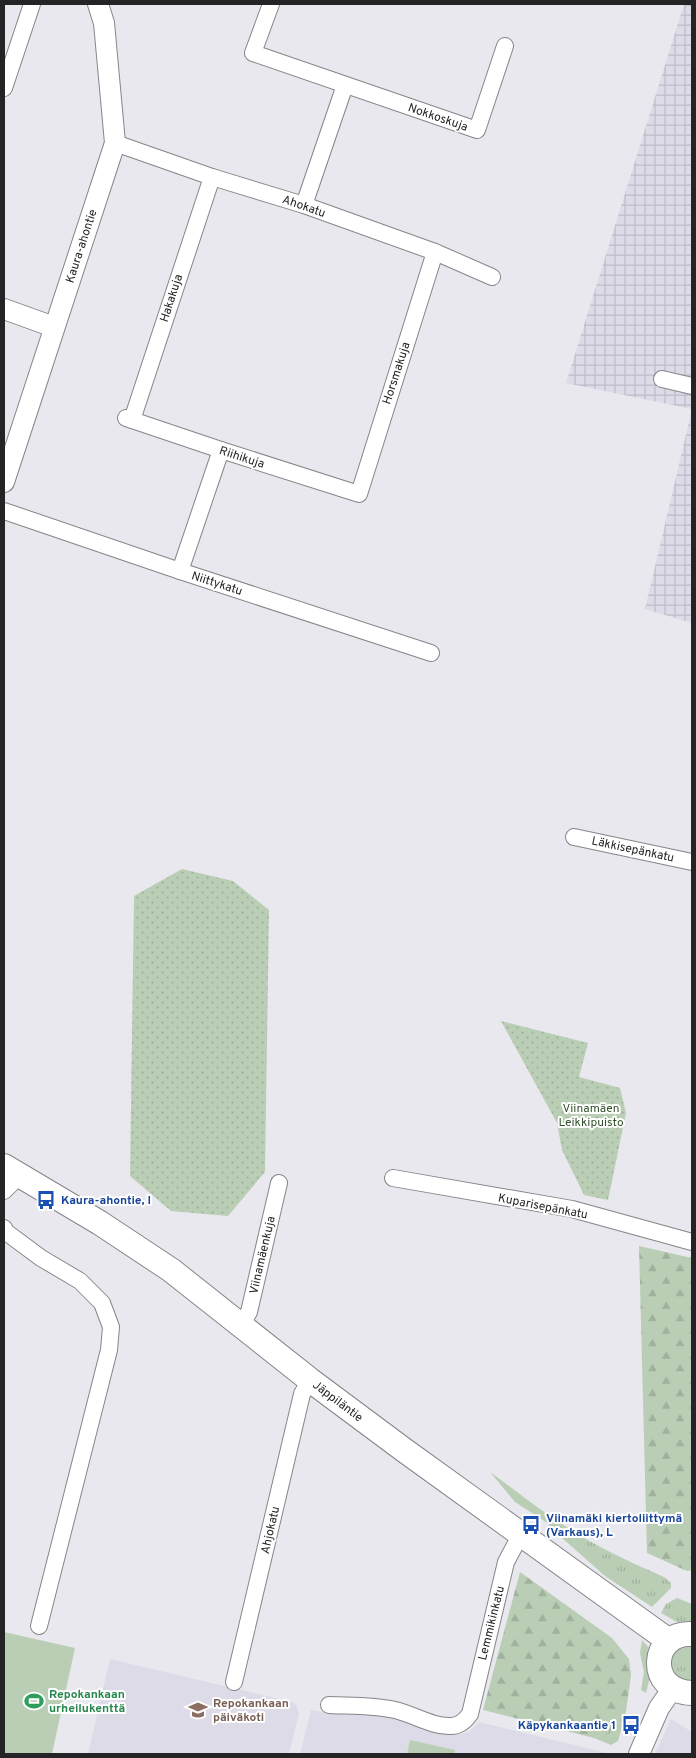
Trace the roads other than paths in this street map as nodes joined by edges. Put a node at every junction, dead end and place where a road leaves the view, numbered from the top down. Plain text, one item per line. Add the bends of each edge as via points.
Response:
1 (32, 4) edge
2 (98, 4) edge
3 (271, 4) edge
4 (505, 46) dead end
5 (345, 85) junction
6 (4, 88) edge
7 (114, 143) junction
8 (212, 176) junction
9 (304, 205) junction
10 (434, 252) junction
11 (492, 277) dead end
12 (4, 309) edge
13 (54, 327) junction
14 (662, 379) dead end
15 (692, 386) edge
16 (129, 419) joint
17 (220, 450) junction
18 (4, 482) edge
19 (359, 494) joint
20 (4, 511) edge
21 (180, 571) junction
22 (431, 653) dead end
23 (574, 837) dead end
24 (692, 862) edge
25 (9, 1177) edge
26 (392, 1178) dead end
27 (279, 1183) dead end
28 (4, 1228) edge
29 (692, 1242) edge
30 (241, 1325) junction
31 (310, 1380) junction
32 (520, 1534) junction
33 (39, 1626) dead end
34 (686, 1635) edge
35 (234, 1682) dead end
36 (682, 1691) edge
37 (329, 1705) dead end
38 (639, 1754) edge

1 - 6 street
2 - 7 street, Kaura-ahontie via 104,23
3 - 5 street, Nokkoskuja via 253,53
4 - 5 street, Nokkoskuja via 477,130
5 - 9 street
7 - 8 street, Ahokatu
7 - 13 street, Kaura-ahontie
8 - 9 street, Ahokatu
8 - 16 street, Hakakuja
9 - 10 street, Ahokatu
10 - 11 street, Ahokatu
10 - 19 street, Horsmakuja
12 - 13 street
13 - 18 street, Kaura-ahontie
14 - 15 street
16 - 17 street, Riihikuja
17 - 19 street, Riihikuja
17 - 21 street
20 - 21 street, Niittykatu
21 - 22 street, Niittykatu
23 - 24 street, Läkkisepänkatu
25 - 30 main road, Jäppiläntie via 100,1222 171,1270
26 - 29 street, Kuparisepänkatu via 572,1210
27 - 30 street, Viinamäenkuja via 249,1312
28 - 33 street via 41,1258 80,1281 102,1303 111,1327
30 - 31 main road, Jäppiläntie
31 - 32 main road, Jäppiläntie
31 - 35 street, Ahjokatu via 302,1394
32 - 34 main road, Jäppiläntie
32 - 37 street, Lemmikinkatu via 506,1562 470,1714 461,1724 444,1726 395,1710 369,1706
34 - 36 main road via 661,1653 659,1668 666,1682
36 - 38 street via 659,1708

